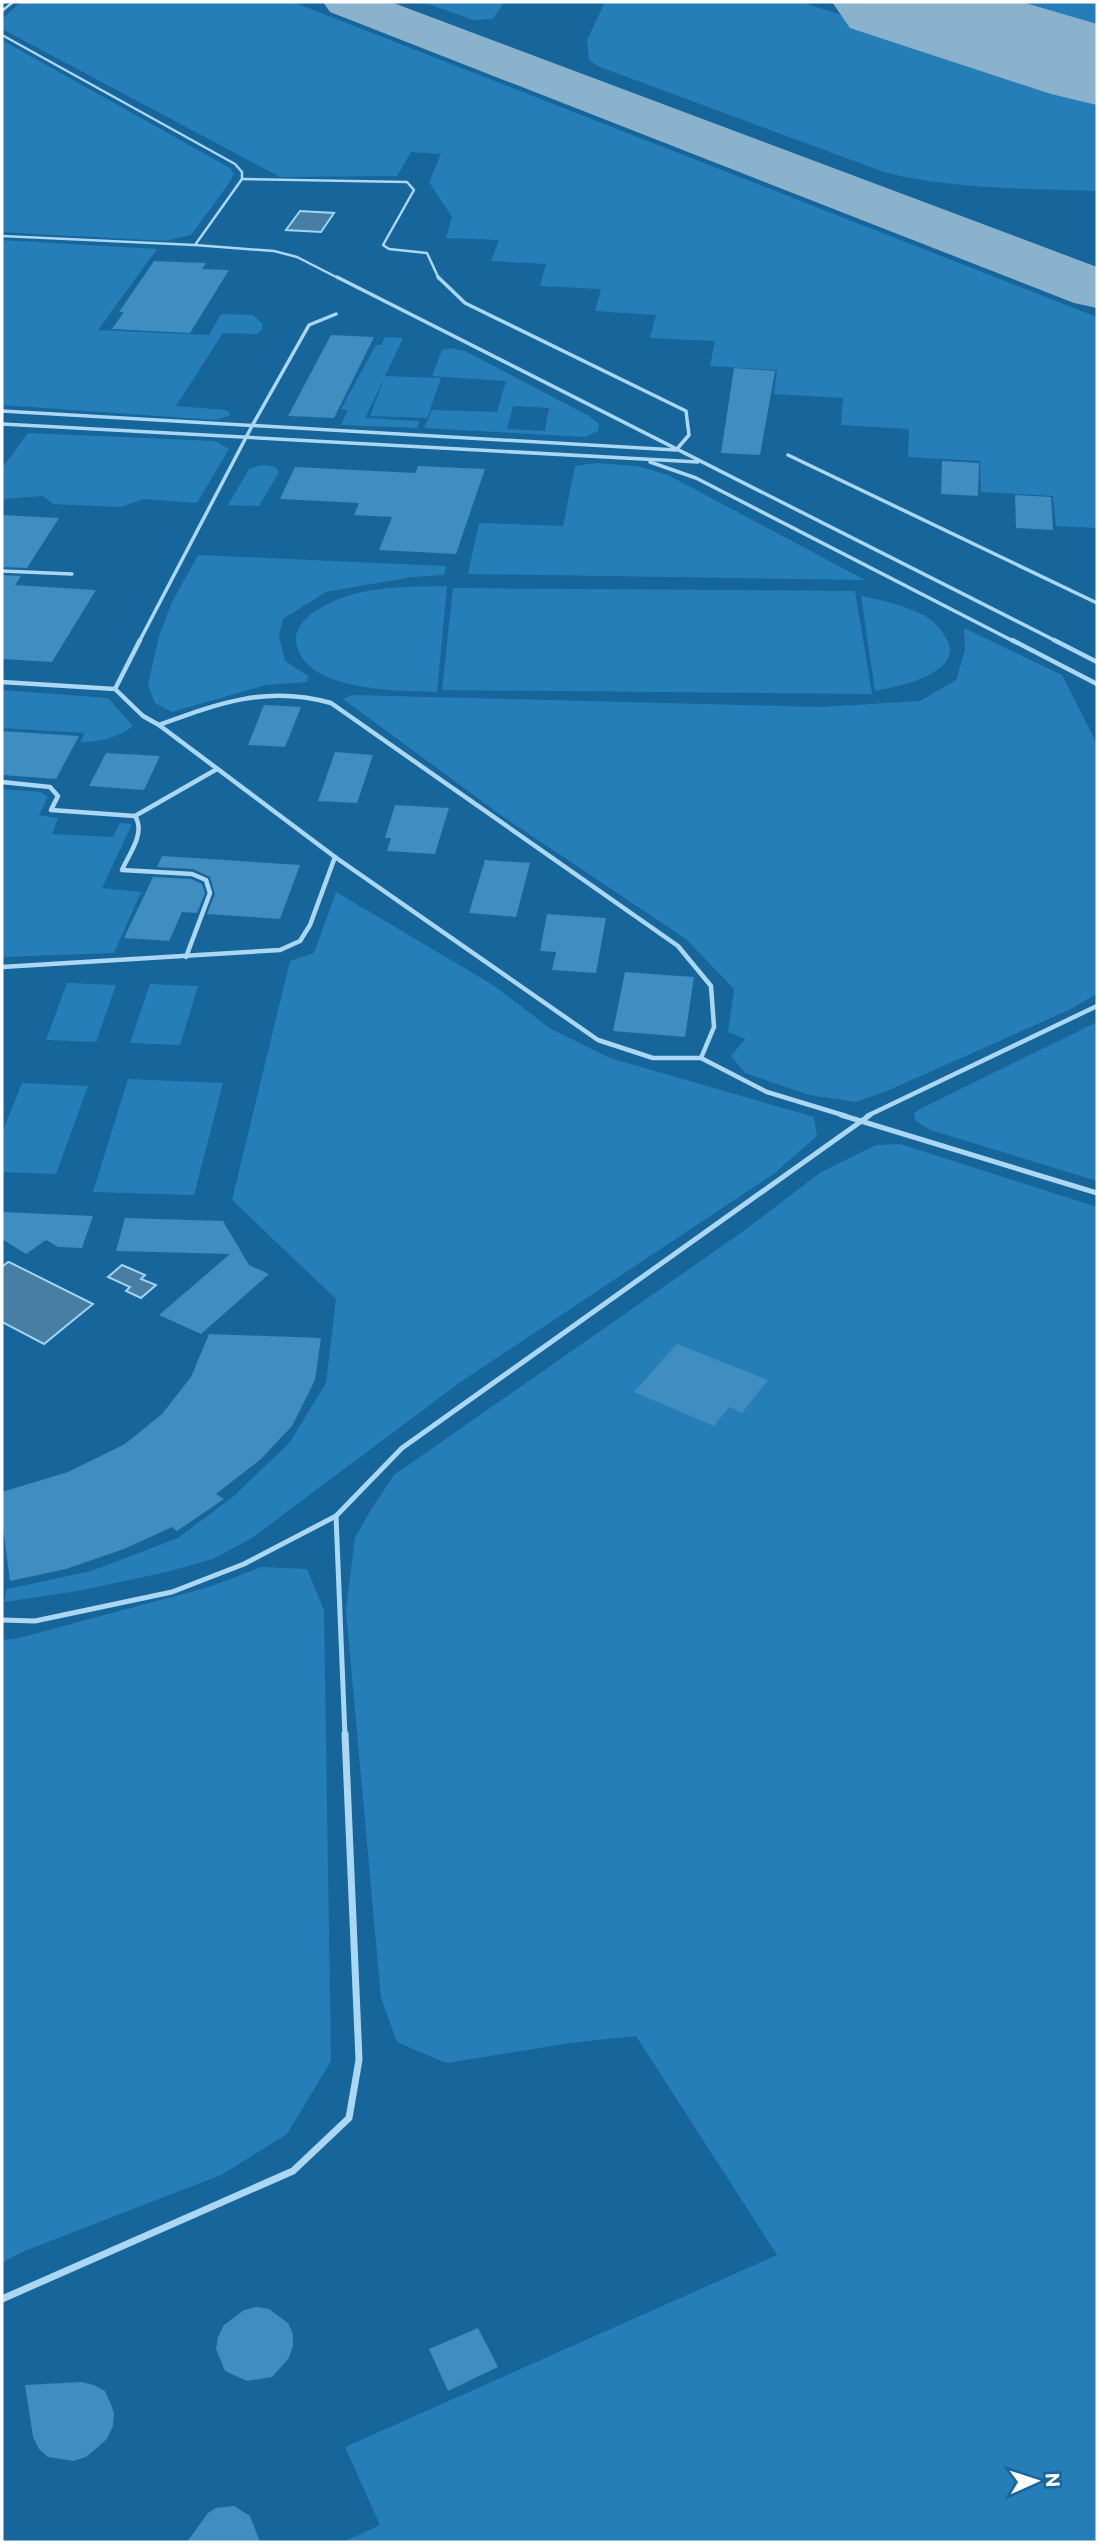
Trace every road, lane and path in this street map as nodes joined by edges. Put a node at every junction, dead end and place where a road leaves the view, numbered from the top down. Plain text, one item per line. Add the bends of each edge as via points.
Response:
1 (13, 2) edge
2 (2, 11) edge
3 (2, 35) edge
4 (242, 179) junction
5 (2, 236) edge
6 (195, 245) junction
7 (336, 314) dead end
8 (2, 411) edge
9 (2, 424) edge
10 (252, 425) junction
11 (247, 437) junction
12 (612, 446) junction
13 (676, 450) junction
14 (788, 455) dead end
15 (611, 457) junction
16 (636, 459) junction
17 (701, 462) junction
18 (2, 571) edge
19 (72, 574) dead end
20 (1097, 603) edge
21 (1097, 662) edge
22 (2, 682) edge
23 (1097, 684) edge
24 (114, 689) junction
25 (159, 725) junction
26 (217, 769) junction
27 (2, 782) edge
28 (135, 816) junction
29 (335, 857) junction
30 (186, 957) junction
31 (2, 967) edge
32 (1097, 1006) edge
33 (701, 1058) junction
34 (861, 1119) junction
35 (1097, 1193) edge
36 (336, 1516) junction
37 (2, 1620) edge
38 (2, 2299) edge

1 - 2 lane
3 - 4 lane via 235,164 243,172
4 - 6 lane
4 - 13 lane via 407,182 414,190 383,245 427,253 438,278 465,303 686,411 689,435
5 - 6 lane
6 - 13 lane via 297,257
7 - 10 lane via 309,325
8 - 10 lane
9 - 11 lane
10 - 11 lane
10 - 12 lane
11 - 15 lane
11 - 24 lane
12 - 13 lane
12 - 15 lane
13 - 17 lane
14 - 20 lane
15 - 16 lane
16 - 17 lane
16 - 23 lane via 696,478
17 - 21 lane
18 - 19 lane
22 - 24 lane
24 - 25 lane
25 - 26 lane
25 - 33 lane via 265,693 312,695 331,703 678,946 711,986 714,1027
26 - 28 lane
26 - 29 lane
27 - 28 lane via 50,787 58,796 51,810
28 - 30 lane via 141,829 122,870 192,874 206,880 210,893
29 - 30 lane via 300,940 280,950
29 - 33 lane via 598,1040 653,1058
30 - 31 lane
32 - 34 lane
33 - 34 lane via 767,1092
34 - 35 lane
34 - 36 lane via 402,1448
36 - 37 lane via 244,1564 172,1592 35,1621
36 - 38 lane via 359,2060 349,2118 293,2171

